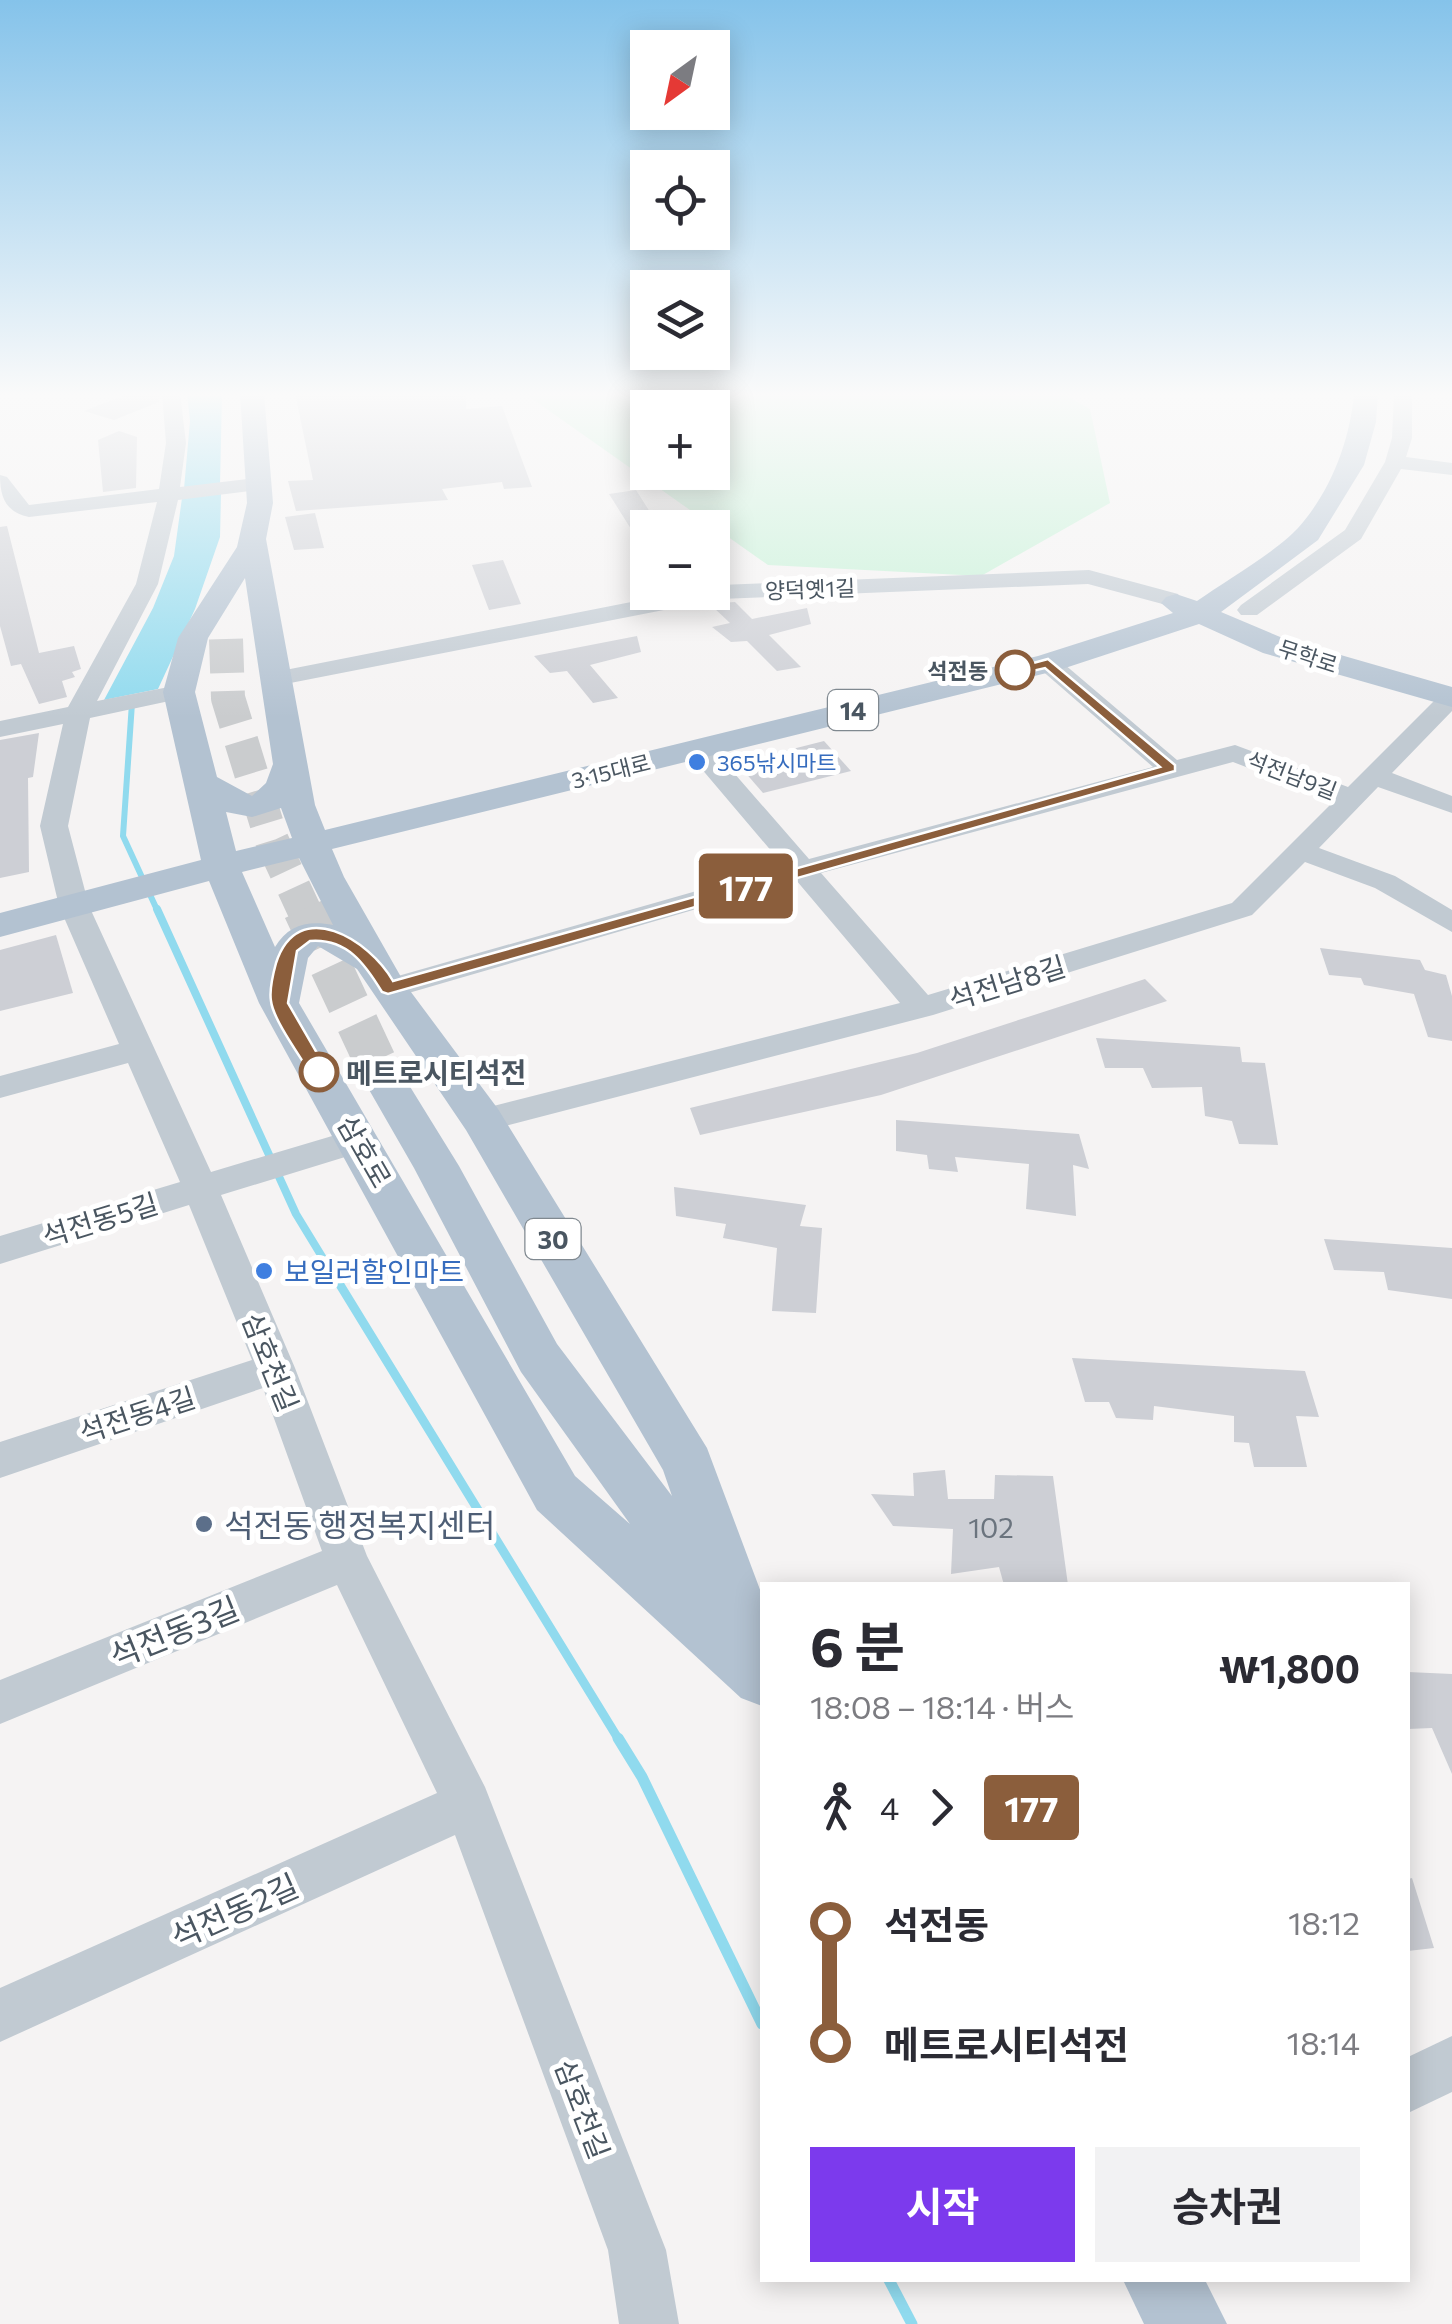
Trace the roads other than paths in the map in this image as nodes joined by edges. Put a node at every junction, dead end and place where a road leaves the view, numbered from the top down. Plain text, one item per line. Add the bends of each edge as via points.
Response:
1 (16, 501) edge
2 (110, 501) edge
3 (172, 501) edge
4 (260, 501) edge
5 (1295, 501) edge
6 (1328, 501) edge
7 (1372, 501) edge
8 (254, 542) junction
9 (1206, 602) junction
10 (226, 639) tunnel mouth
11 (1048, 663) junction
12 (1452, 670) edge
13 (275, 679) junction
14 (170, 694) junction
15 (1452, 697) edge
16 (85, 711) junction
17 (0, 729) edge
18 (698, 748) junction
19 (290, 765) junction
20 (1170, 768) junction
21 (199, 780) junction
22 (1364, 788) junction
23 (1452, 805) edge
24 (308, 834) junction
25 (1298, 850) junction
26 (209, 857) junction
27 (800, 870) junction
28 (76, 890) junction
29 (0, 894) edge
30 (1452, 923) edge
31 (0, 924) edge
32 (381, 975) junction
33 (279, 1003) junction
34 (922, 1008) junction
35 (136, 1050) junction
36 (380, 1074) tunnel mouth
37 (0, 1087) edge
38 (482, 1120) junction
39 (348, 1143) junction
40 (209, 1185) junction
41 (0, 1250) edge
42 (275, 1368) junction
43 (0, 1460) edge
44 (347, 1561) junction
45 (760, 1671) edge
46 (760, 1674) edge
47 (760, 1675) edge
48 (0, 1702) edge
49 (468, 1804) junction
50 (0, 2015) edge
51 (1452, 2062) edge
52 (1410, 2085) edge
53 (1162, 2282) edge
54 (649, 2324) edge
55 (1188, 2324) edge

1 - 2 street via 29,511
3 - 16 street, 삼호천길 via 147,584
4 - 8 main road, 삼호로
5 - 9 main road, 3·15대로 / 14
6 - 9 main road, 3·15대로 / 14 via 1308,534
7 - 9 street via 1353,534
8 - 10 main road, 삼호로
8 - 13 main road, 삼호로
8 - 14 main road, 삼호로 via 193,638
9 - 11 main road, 3·15대로 / 14
9 - 12 main road, 무학로
9 - 13 street, 양덕옛1길 via 1090,577 720,592
9 - 15 main road, 무학로 via 1274,646
9 - 24 main road, 3·15대로 / 14
11 - 18 main road, 3·15대로 / 14
11 - 20 street
13 - 19 main road, 삼호로
14 - 16 street
14 - 21 main road, 삼호로
15 - 22 street, 석전남8길
16 - 17 street
16 - 28 street, 삼호천길 via 54,826
18 - 24 main road, 3·15대로 / 14
18 - 27 street
19 - 21 main road via 272,802 241,806
19 - 24 main road, 삼호로
20 - 22 street, 석전남9길 via 1235,753
20 - 27 street, 석전남9길
21 - 26 main road, 삼호로
22 - 23 street, 석전남9길
22 - 25 street, 석전남8길
24 - 26 main road, 3·15대로 / 14
24 - 32 main road, 삼호로 / 30
25 - 30 street via 1385,882
25 - 34 street, 석전남8길 via 1242,908
26 - 28 main road, 14
26 - 33 main road, 삼호로
27 - 32 street, 석전남9길
27 - 34 street
28 - 29 main road, 14
28 - 31 main road, 14
28 - 35 street, 삼호천길
32 - 33 main road via 345,940 305,936 289,949
32 - 38 main road, 삼호로 / 30
33 - 39 main road, 삼호로
34 - 38 street, 석전남8길
35 - 37 street
35 - 40 street, 삼호천길
36 - 46 main road, 삼호로 via 539,1358 618,1461
38 - 45 main road, 삼호로 / 30 via 688,1464
39 - 40 street, 석전동5길
39 - 47 main road, 삼호로 via 556,1493
40 - 41 street, 석전동5길
40 - 42 street, 삼호천길
42 - 43 street, 석전동4길
42 - 44 street, 삼호천길
44 - 48 street, 석전동3길
44 - 49 street, 삼호천길
49 - 50 street, 석전동2길
49 - 54 street, 삼호천길 via 637,2250
51 - 52 street
53 - 55 main road

